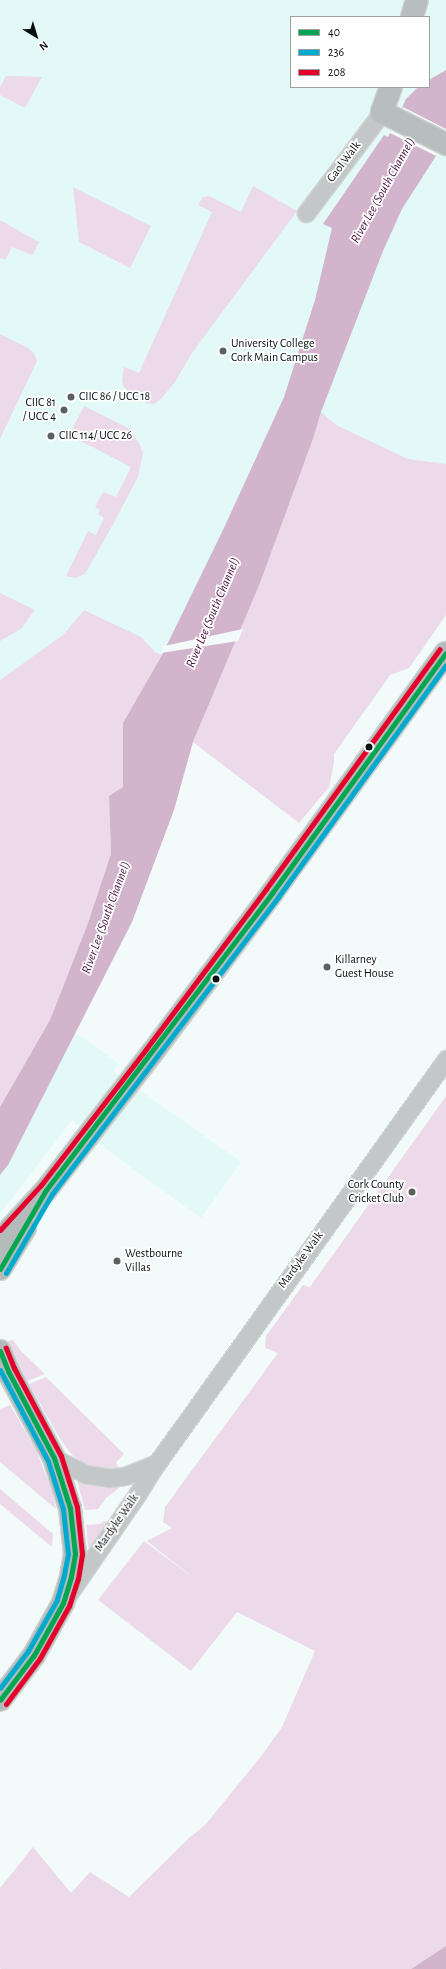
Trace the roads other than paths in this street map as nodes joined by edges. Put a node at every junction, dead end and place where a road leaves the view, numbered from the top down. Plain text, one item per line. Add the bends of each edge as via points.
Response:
1 (417, 0) edge
2 (412, 16) edge
3 (390, 88) edge
4 (390, 115) junction
5 (444, 143) edge
6 (306, 214) dead end
7 (446, 653) edge
8 (446, 1059) edge
9 (46, 1190) junction
10 (0, 1240) edge
11 (0, 1269) edge
12 (0, 1352) edge
13 (54, 1458) junction
14 (157, 1463) junction
15 (62, 1603) junction
16 (0, 1700) edge

1 - 2 street
3 - 4 street, Gaol Walk
4 - 5 street
4 - 6 street, Gaol Walk
7 - 9 highway via 272,893
8 - 14 street, Mardyke Walk
9 - 10 highway
9 - 11 highway
12 - 13 highway, Mardyke Walk
13 - 14 street, Mardyke Walk via 85,1474 110,1478 126,1476
13 - 15 highway, Mardyke Walk via 70,1508 75,1554 71,1577
14 - 15 street, Mardyke Walk
15 - 16 highway, Mardyke Walk via 34,1655

